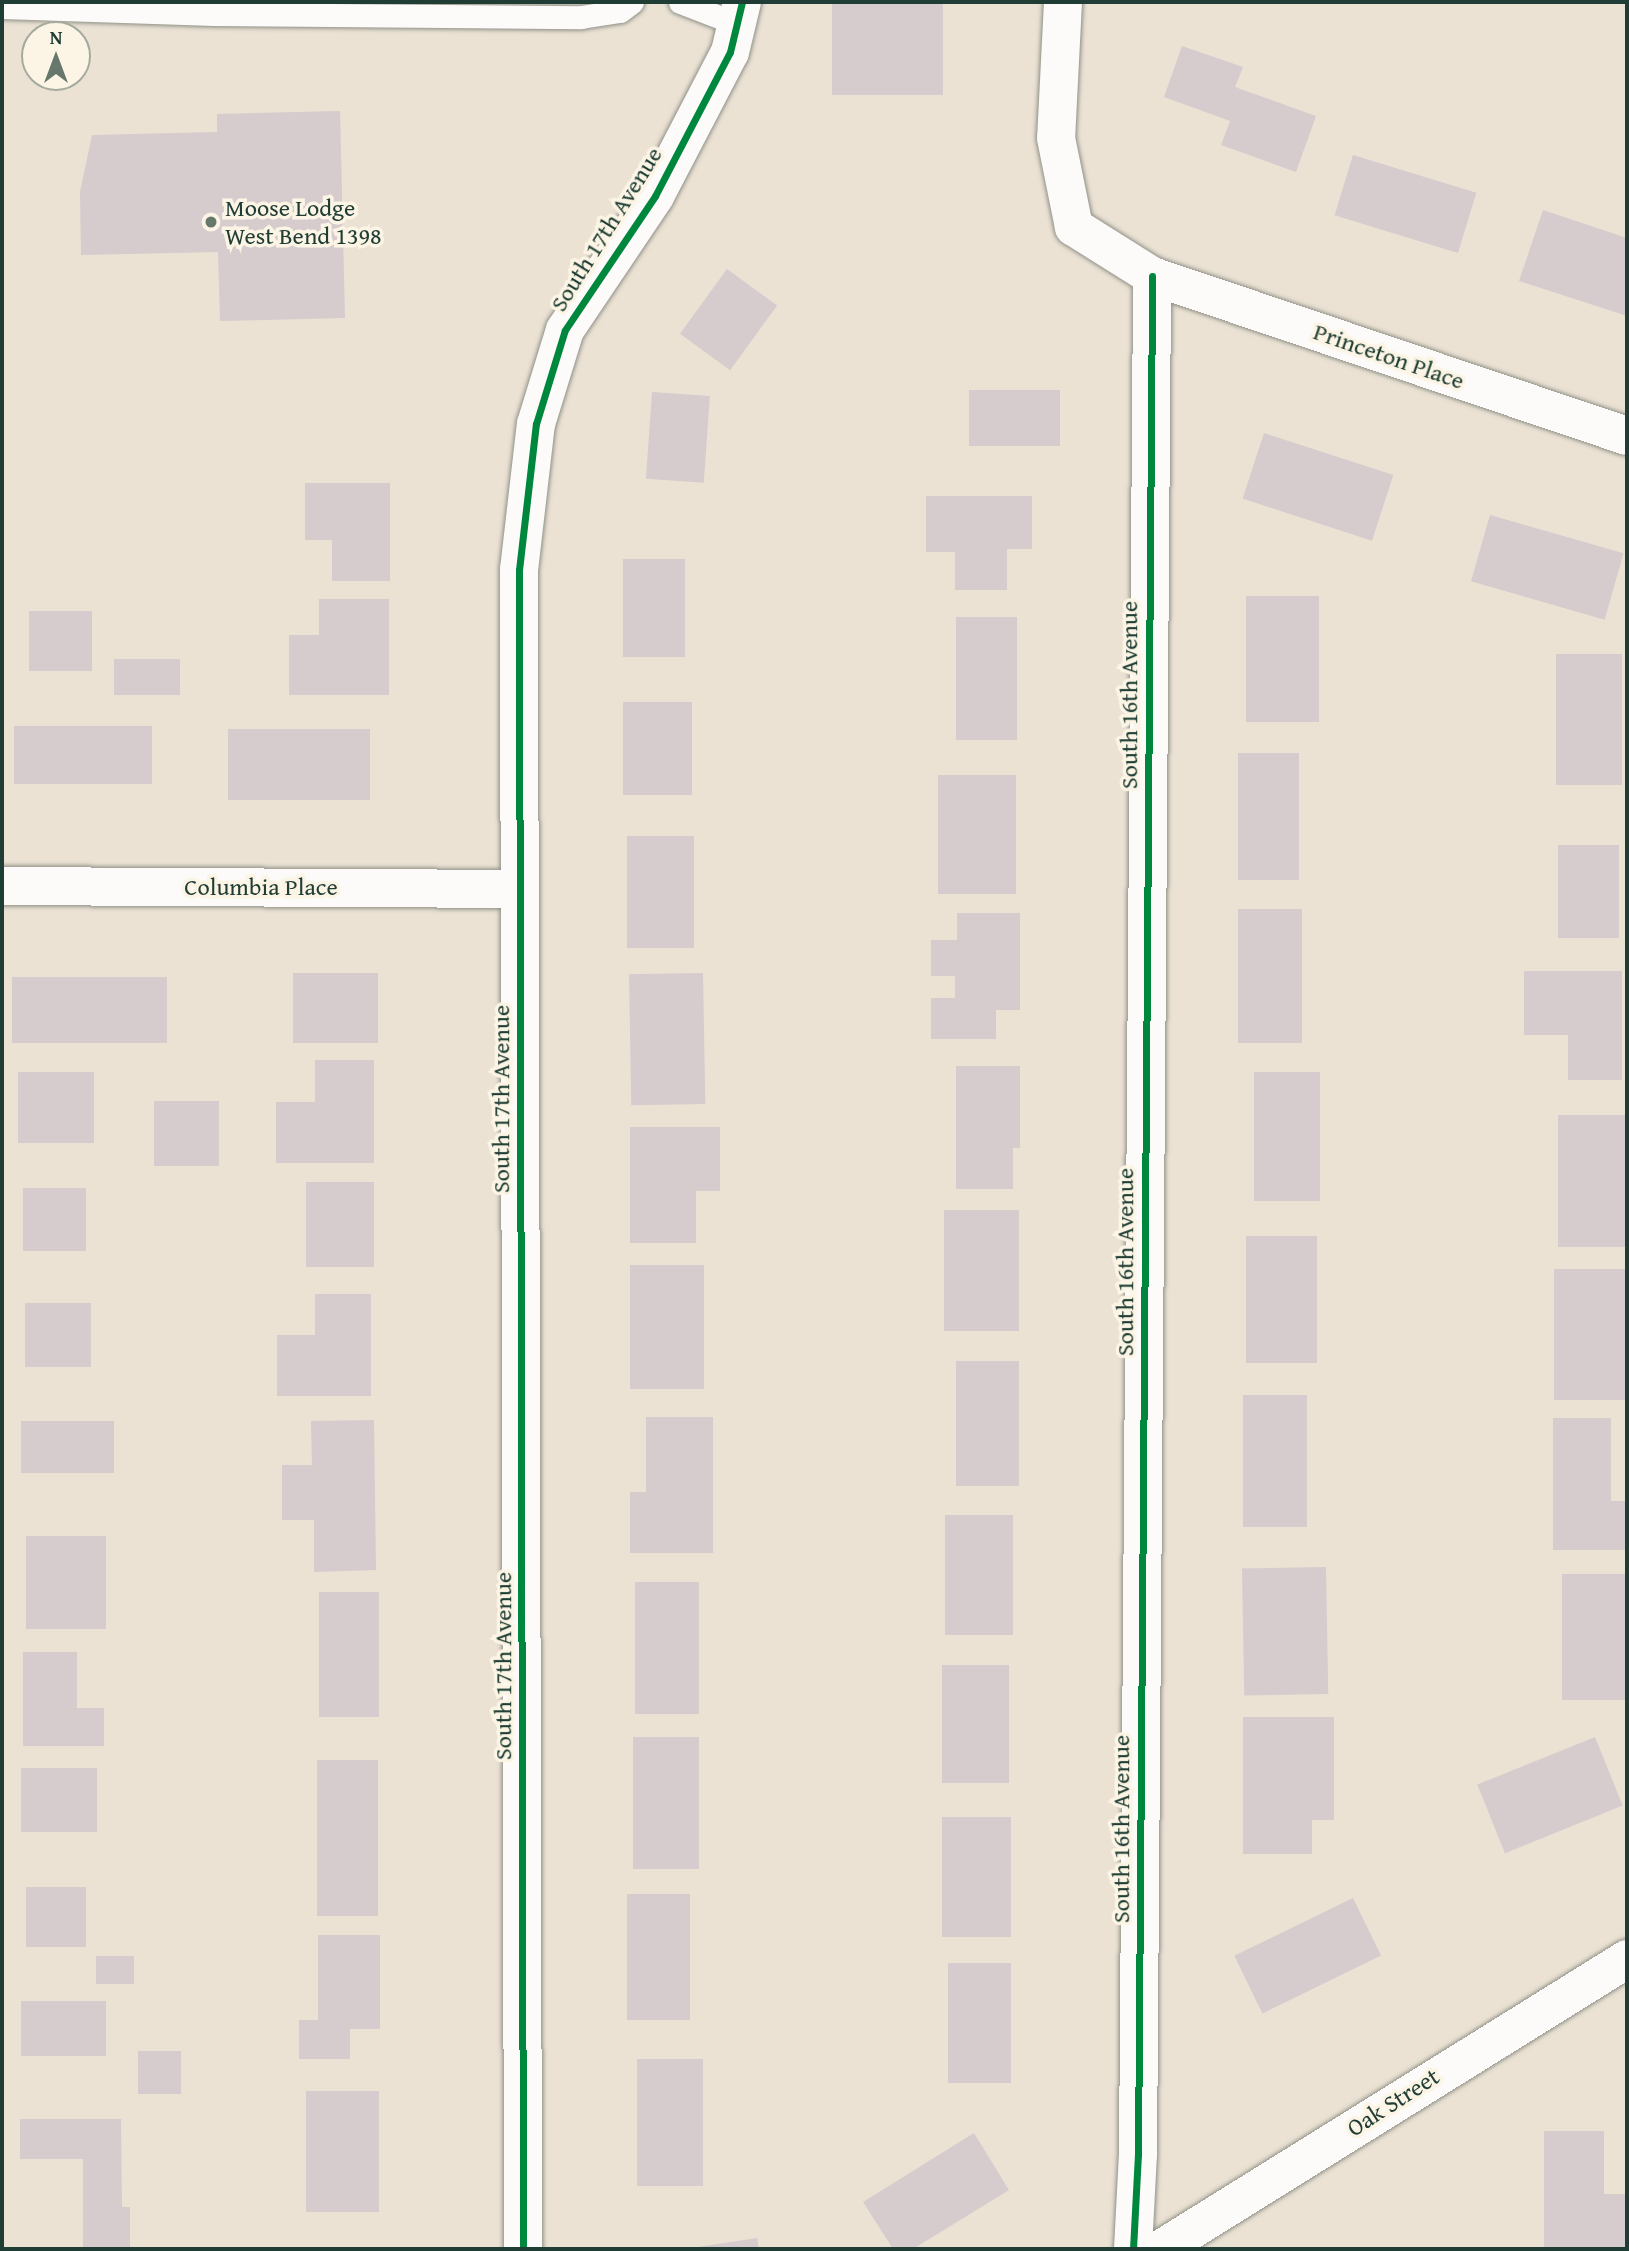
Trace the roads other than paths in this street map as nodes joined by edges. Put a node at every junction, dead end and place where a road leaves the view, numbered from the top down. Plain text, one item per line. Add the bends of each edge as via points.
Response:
1 (632, 2) edge
2 (680, 2) edge
3 (1063, 2) edge
4 (2, 7) edge
5 (739, 13) edge
6 (1152, 276) junction
7 (1627, 436) edge
8 (2, 886) edge
9 (520, 889) junction
10 (1627, 1959) edge
11 (523, 2249) edge
12 (1133, 2249) edge
13 (1161, 2249) edge

1 - 4 lane via 620,11 581,16 214,14
2 - 5 lane
3 - 6 street via 1056,138 1074,227
5 - 9 street, South 17th Avenue via 730,52 655,196 565,330 536,424 519,570
6 - 7 street, Princeton Place
6 - 12 street, South 16th Avenue via 1138,2155
8 - 9 street, Columbia Place
9 - 11 street, South 17th Avenue
10 - 13 street, Oak Street

